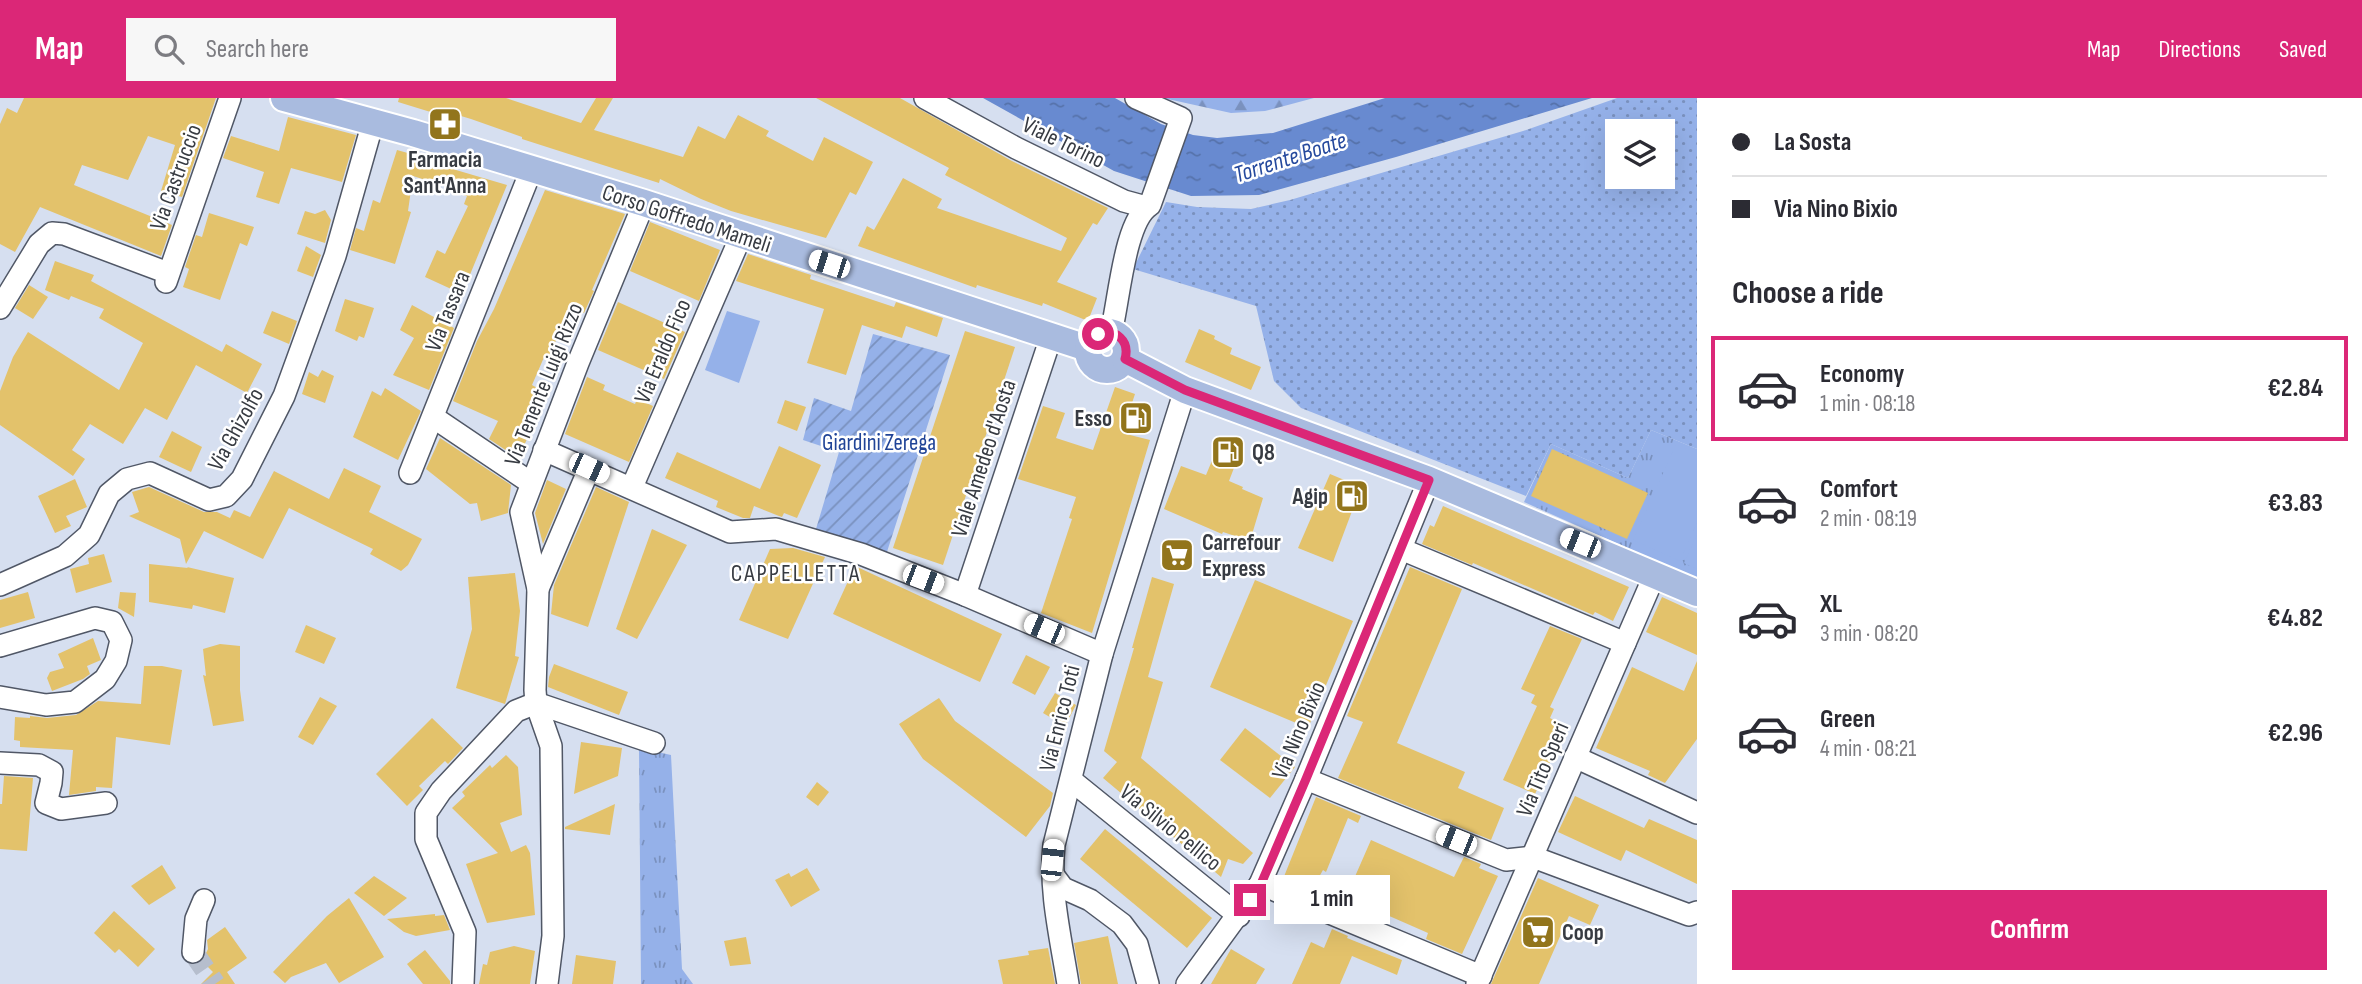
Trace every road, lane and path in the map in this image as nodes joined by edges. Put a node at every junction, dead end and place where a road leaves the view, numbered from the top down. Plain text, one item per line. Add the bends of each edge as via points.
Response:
1 (230, 98) edge
2 (284, 98) edge
3 (925, 98) edge
4 (1136, 98) edge
5 (373, 122) junction
6 (532, 168) junction
7 (644, 203) junction
8 (1148, 206) junction
9 (741, 236) junction
10 (0, 307) edge
11 (1111, 332) junction
12 (1051, 337) junction
13 (1087, 348) junction
14 (1125, 359) junction
15 (1185, 390) junction
16 (433, 417) junction
17 (544, 450) junction
18 (589, 468) junction
19 (410, 473) dead end
20 (1429, 480) junction
21 (531, 483) junction
22 (632, 487) junction
23 (1401, 549) junction
24 (1655, 574) junction
25 (0, 585) edge
26 (538, 589) junction
27 (1697, 593) edge
28 (965, 595) junction
29 (1625, 643) junction
30 (0, 646) edge
31 (1102, 654) junction
32 (0, 697) edge
33 (536, 703) junction
34 (654, 743) dead end
35 (1575, 757) junction
36 (0, 763) edge
37 (1071, 779) junction
38 (1306, 779) junction
39 (106, 803) dead end
40 (1697, 813) edge
41 (1534, 857) junction
42 (1054, 876) junction
43 (1261, 884) junction
44 (204, 900) dead end
45 (1693, 914) edge
46 (1239, 916) junction
47 (193, 952) tunnel mouth
48 (1479, 980) edge
49 (463, 984) edge
50 (547, 984) edge
51 (1068, 984) edge
52 (1148, 984) edge
53 (1187, 984) edge

1 - 10 street, Via Castruccio via 167,277 52,233 39,244
2 - 5 main road, Corso Goffredo Mameli
3 - 8 street, Viale Torino via 1124,201
4 - 8 street via 1181,118
5 - 6 main road, Corso Goffredo Mameli
5 - 25 street, Via Ghizolfo via 335,256 289,383 242,479 226,496 209,500 150,473 127,479 109,494 89,535 65,556
6 - 7 main road, Corso Goffredo Mameli
6 - 16 street, Via Tassara
7 - 9 main road, Corso Goffredo Mameli
7 - 17 street, Via Tenente Luigi Rizzo
8 - 11 street via 1135,226 1123,265
9 - 12 main road, Corso Goffredo Mameli
9 - 22 street, Via Eraldo Fico
11 - 13 main road via 1093,337
11 - 14 main road via 1124,343
12 - 13 main road, Corso Goffredo Mameli
12 - 28 street, Viale Amedeo d'Aosta
13 - 14 main road via 1089,360 1098,369 1111,371
14 - 15 main road
15 - 20 main road
15 - 31 street, Via Enrico Toti
16 - 19 street, Via Tassara
16 - 21 street
17 - 18 street
17 - 21 street, Via Tenente Luigi Rizzo
18 - 22 street
18 - 26 street, Via Tenente Luigi Rizzo
20 - 23 street, Via Nino Bixio
20 - 24 main road
21 - 26 street, Via Tenente Luigi Rizzo via 521,512
22 - 28 street via 730,532 776,529 860,554
23 - 29 street
23 - 38 street, Via Nino Bixio
24 - 27 main road
24 - 29 street, Via Tito Speri
26 - 33 street, Via Tenente Luigi Rizzo
28 - 31 street
29 - 35 street, Via Tito Speri
30 - 32 street via 95,618 112,622 121,640 105,679 75,702 46,705
31 - 37 street, Via Enrico Toti
33 - 34 street
33 - 49 street via 516,711 426,813 426,839 465,933
33 - 50 street, Via Tenente Luigi Rizzo via 551,746 553,936
35 - 40 street
35 - 41 street, Via Tito Speri
36 - 39 street via 39,765 52,772 46,803 61,810
37 - 42 street, Via Enrico Toti via 1054,845
37 - 46 street, Via Silvio Pellico
38 - 41 street via 1506,860
38 - 43 street, Via Nino Bixio
41 - 45 street
41 - 48 street, Via Tito Speri
42 - 51 street, Via Enrico Toti
42 - 52 street via 1063,888 1090,900 1122,924 1137,944
43 - 46 street, Via Nino Bixio
43 - 48 street
44 - 47 street via 196,919
46 - 53 street, Via Nino Bixio

